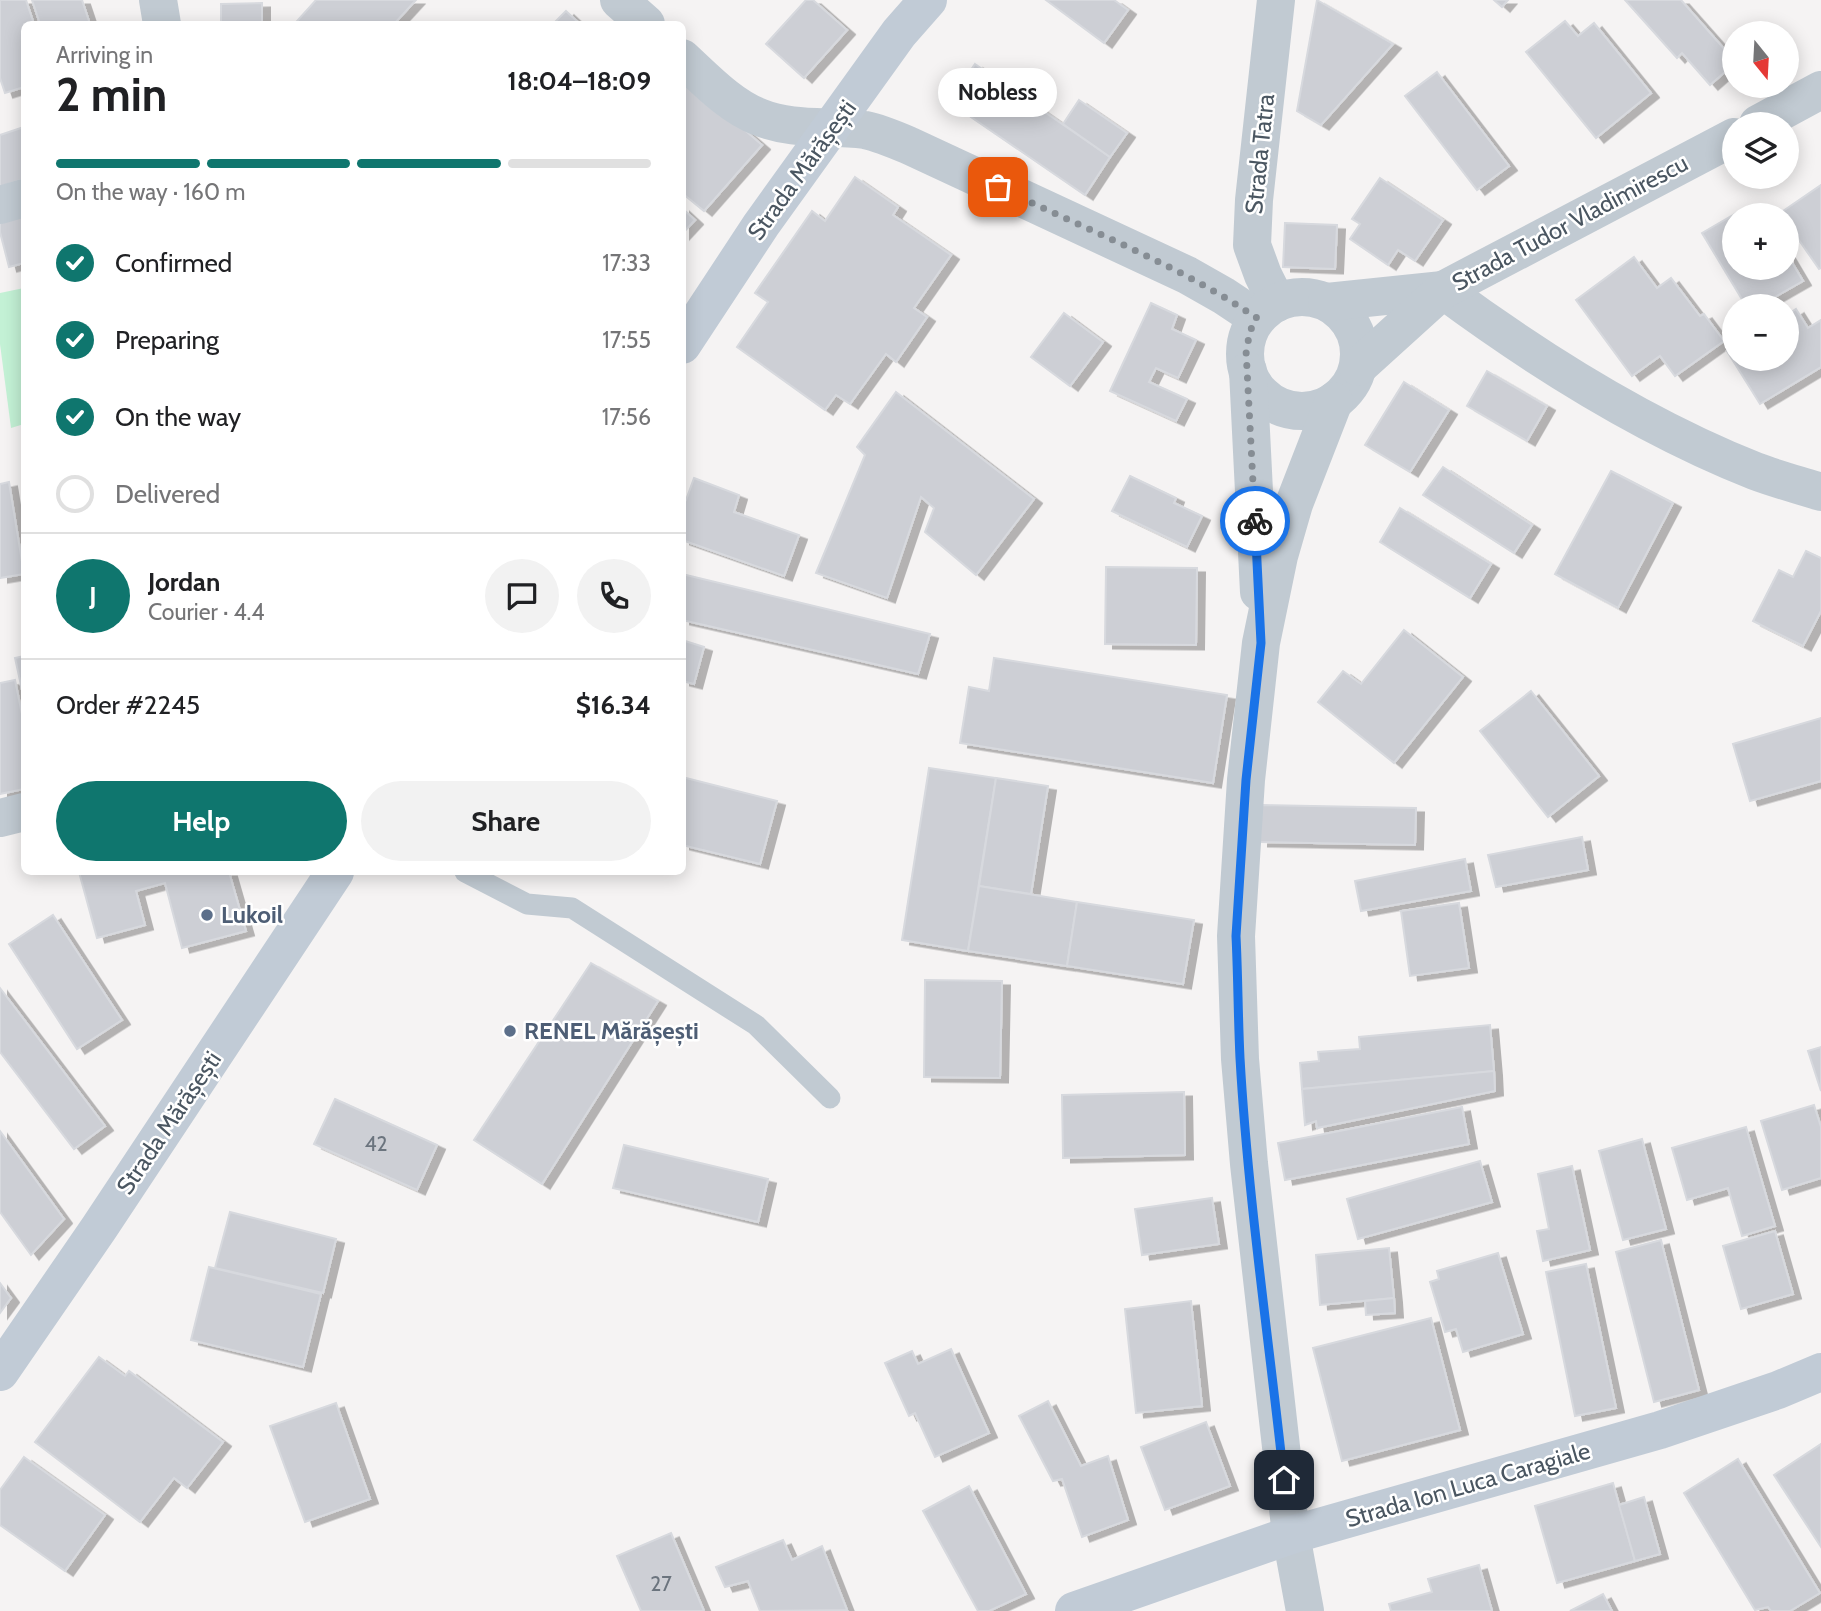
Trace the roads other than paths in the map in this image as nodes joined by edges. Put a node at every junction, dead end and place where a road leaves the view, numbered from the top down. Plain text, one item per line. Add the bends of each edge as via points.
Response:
1 (158, 0) edge
2 (619, 0) edge
3 (928, 0) edge
4 (1276, 0) edge
5 (162, 21) edge
6 (643, 21) edge
7 (686, 61) edge
8 (1821, 90) edge
9 (1780, 112) edge
10 (833, 127) junction
11 (1722, 143) edge
12 (21, 199) edge
13 (0, 205) edge
14 (1443, 290) junction
15 (1327, 302) junction
16 (1267, 310) junction
17 (686, 339) edge
18 (1358, 367) junction
19 (1248, 371) junction
20 (1334, 401) junction
21 (1821, 492) edge
22 (1261, 643) junction
23 (21, 813) edge
24 (0, 818) edge
25 (333, 875) edge
26 (471, 875) edge
27 (830, 1098) dead end
28 (0, 1371) edge
29 (1821, 1372) edge
30 (1291, 1535) junction
31 (1074, 1611) edge
32 (1305, 1611) edge

1 - 5 street
2 - 6 street
3 - 10 main road, Strada Mărășești
4 - 16 street, Strada Tatra via 1252,245 1263,275
7 - 10 street via 757,117 793,127
8 - 9 street
10 - 16 street via 868,131 910,146 1224,296
10 - 17 main road, Strada Mărășești
11 - 14 street, Strada Tudor Vladimirescu
12 - 13 street
14 - 15 street, Strada Tudor Vladimirescu
14 - 18 street, Strada Tudor Vladimirescu
14 - 21 street via 1511,340 1627,409 1756,471
15 - 16 street via 1294,297
15 - 18 street via 1343,313 1354,329
16 - 19 street via 1251,329
18 - 20 street via 1350,386
19 - 20 street via 1268,400 1283,408 1319,409
19 - 22 street
20 - 22 street via 1294,504
22 - 30 street via 1236,936 1249,1164
23 - 24 street
25 - 28 main road, Strada Mărășești
26 - 27 lane via 527,904 572,908 756,1025
29 - 30 main road, Strada Ion Luca Caragiale via 1660,1430
30 - 31 main road, Strada Ion Luca Caragiale
30 - 32 street

